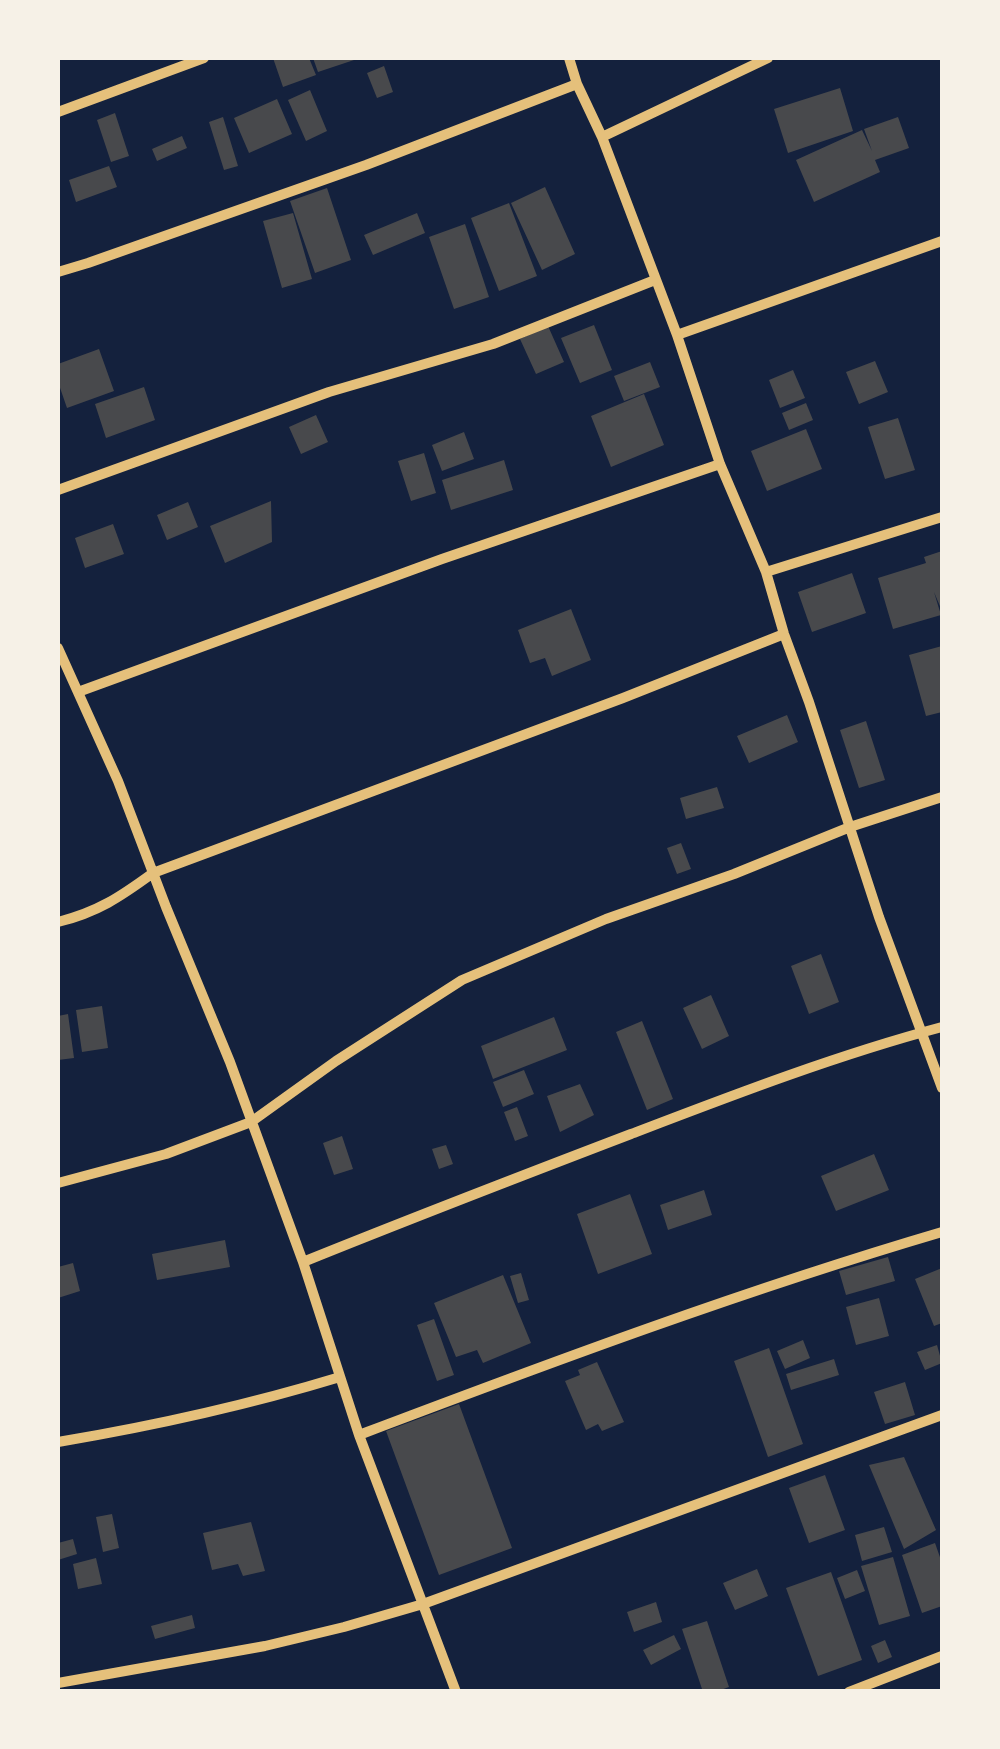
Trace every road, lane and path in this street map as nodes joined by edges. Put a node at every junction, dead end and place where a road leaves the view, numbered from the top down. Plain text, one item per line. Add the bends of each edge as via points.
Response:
1 (204, 58) edge
2 (569, 58) edge
3 (768, 58) edge
4 (578, 84) junction
5 (58, 112) edge
6 (602, 137) junction
7 (942, 241) edge
8 (58, 272) edge
9 (656, 280) junction
10 (676, 335) junction
11 (720, 464) junction
12 (58, 490) edge
13 (942, 517) edge
14 (766, 572) junction
15 (784, 634) junction
16 (58, 648) edge
17 (60, 662) edge
18 (78, 692) junction
19 (942, 797) edge
20 (850, 827) junction
21 (153, 873) junction
22 (58, 922) edge
23 (942, 1027) edge
24 (922, 1033) junction
25 (942, 1088) edge
26 (251, 1122) junction
27 (58, 1183) edge
28 (942, 1232) edge
29 (303, 1262) junction
30 (340, 1377) junction
31 (942, 1416) edge
32 (359, 1435) junction
33 (58, 1442) edge
34 (423, 1604) junction
35 (942, 1656) edge
36 (58, 1683) edge
37 (456, 1692) edge
38 (848, 1692) edge

1 - 5 street
2 - 4 street
3 - 6 street
4 - 6 street
4 - 8 street
6 - 9 street
7 - 10 street
9 - 10 street
9 - 12 street via 493,344 330,392
10 - 11 street
11 - 14 street
11 - 18 street
13 - 14 street
14 - 15 street
15 - 20 street
15 - 21 street
16 - 17 street
17 - 18 street
18 - 21 street
19 - 20 street
20 - 24 street
20 - 26 street via 462,980
21 - 22 street via 111,903
21 - 26 street
23 - 24 street
24 - 25 street
24 - 29 street via 682,1115
26 - 27 street
26 - 29 street
28 - 32 street via 716,1303
29 - 30 street
30 - 32 street
30 - 33 street via 266,1400
31 - 34 street
32 - 34 street
34 - 36 street via 265,1646
34 - 37 street
35 - 38 street

